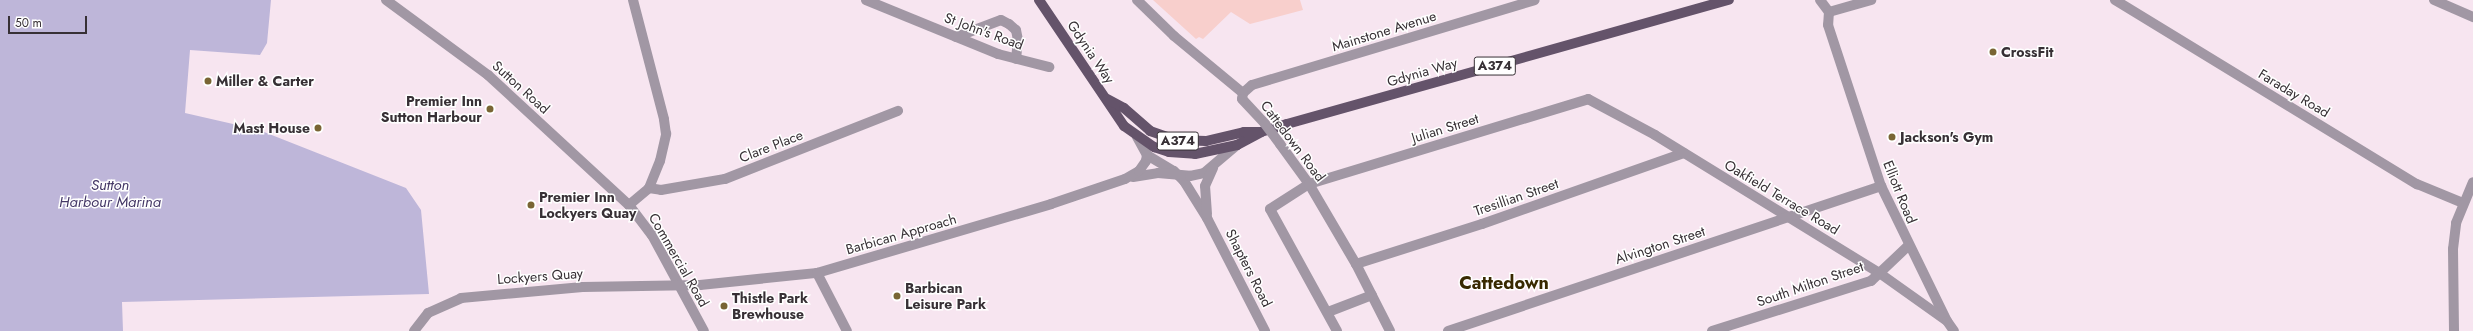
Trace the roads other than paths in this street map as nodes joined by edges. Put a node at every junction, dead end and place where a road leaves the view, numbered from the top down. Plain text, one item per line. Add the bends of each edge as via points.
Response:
1 (386, 0) edge
2 (633, 0) edge
3 (866, 0) edge
4 (1039, 0) edge
5 (1137, 0) edge
6 (1535, 0) edge
7 (1729, 0) edge
8 (1820, 0) edge
9 (1871, 0) edge
10 (2115, 0) edge
11 (2434, 0) edge
12 (1829, 12) junction
13 (2473, 17) edge
14 (956, 37) junction
15 (1016, 60) junction
16 (1049, 67) dead end
17 (1243, 93) junction
18 (1107, 99) junction
19 (1588, 100) joint
20 (898, 111) dead end
21 (1261, 132) junction
22 (1137, 137) junction
23 (1237, 145) junction
24 (1684, 153) junction
25 (1147, 155) junction
26 (1213, 168) junction
27 (1179, 176) junction
28 (1125, 179) junction
29 (2473, 182) edge
30 (1309, 184) junction
31 (1881, 186) junction
32 (649, 188) junction
33 (2463, 203) junction
34 (629, 205) junction
35 (1207, 218) junction
36 (1786, 218) junction
37 (1908, 246) junction
38 (1356, 264) junction
39 (1878, 272) junction
40 (817, 273) junction
41 (680, 287) junction
42 (1372, 295) junction
43 (1328, 312) junction
44 (1947, 322) junction
45 (414, 331) edge
46 (704, 331) edge
47 (847, 331) edge
48 (1265, 331) edge
49 (1337, 331) edge
50 (1390, 331) edge
51 (1448, 331) edge
52 (1712, 331) edge
53 (1954, 331) edge
54 (2454, 331) edge

1 - 34 street, Sutton Road via 488,75
2 - 32 street via 666,134
3 - 14 street, St John's Road
4 - 18 main road, Gdynia Way
5 - 17 street, Cattedown Road via 1174,36
6 - 17 street, Mainstone Avenue via 1252,85
7 - 21 main road, Gdynia Way / A374
8 - 12 street
9 - 12 street
10 - 33 street, Faraday Road via 2417,184
11 - 13 street
12 - 31 street, Elliott Road via 1828,25
14 - 15 street, St John's Road
14 - 15 street via 1001,20 1016,30
15 - 16 street, St John's Road
17 - 30 street, Cattedown Road, bridge via 1242,99 1257,114
18 - 21 main road, Gdynia Way / A374 via 1124,108 1150,131 1176,140 1206,141 1244,132
18 - 22 main road, Gdynia Way / A374 via 1118,120
19 - 24 street, Oakfield Terrace Road
19 - 30 street, Julian Street
20 - 32 street, Clare Place via 725,179 661,190
21 - 23 main road, Gdynia Way / A374
22 - 23 main road, Gdynia Way / A374 via 1160,149 1181,154 1205,153
22 - 25 street
23 - 26 street, Barbican Approach
24 - 36 street, Oakfield Terrace Road
24 - 38 street, Tresillian Street via 1482,224
25 - 27 street, Shapters Road
25 - 28 street, Barbican Approach via 1139,171
26 - 27 street, Barbican Approach via 1196,175
26 - 35 street, Shapters Road via 1205,186
27 - 28 street, Barbican Approach via 1158,173
27 - 35 street, Shapters Road
28 - 40 street, Barbican Approach via 1051,204
29 - 33 street
30 - 38 street, Cattedown Road
30 - 43 street, Julian Street via 1270,209
31 - 36 street, Alvington Street
31 - 37 street, Elliott Road
32 - 34 street
33 - 54 street via 2453,249
34 - 41 street, Commercial Road via 652,235
35 - 48 street, Shapters Road
36 - 39 street, Oakfield Terrace Road
36 - 51 street, Alvington Street
37 - 39 street, South Milton Street
37 - 44 street, Elliott Road
38 - 42 street, Cattedown Road
39 - 44 street, Oakfield Terrace Road
39 - 52 street, South Milton Street via 1871,281
40 - 41 street, Barbican Approach
40 - 47 street
41 - 45 street, Lockyers Quay via 583,287 461,298 428,313
41 - 46 street, Commercial Road
42 - 43 street
42 - 50 street, Cattedown Road
43 - 49 street
44 - 53 street, Oakfield Terrace Road

